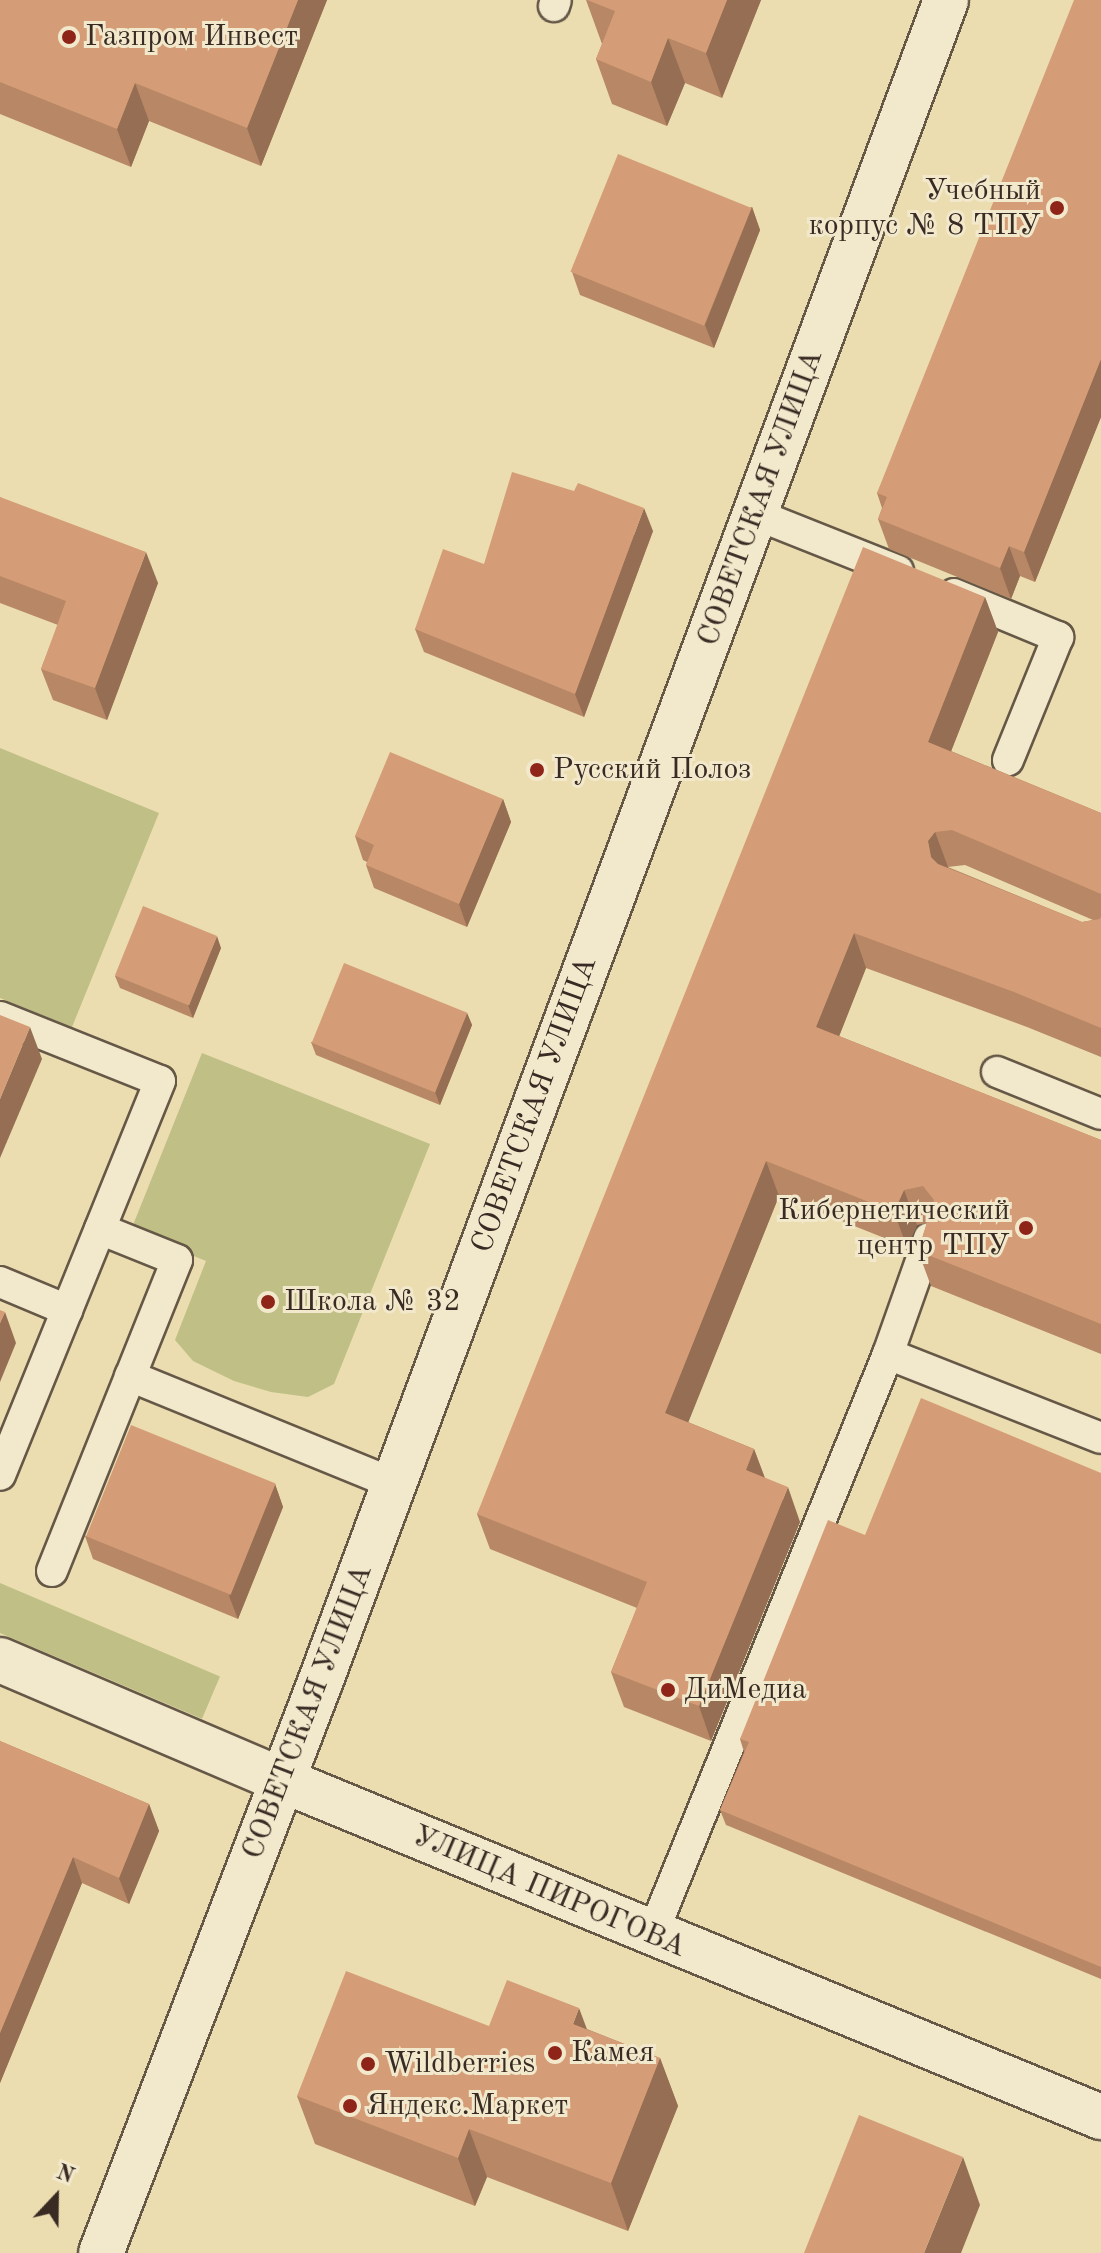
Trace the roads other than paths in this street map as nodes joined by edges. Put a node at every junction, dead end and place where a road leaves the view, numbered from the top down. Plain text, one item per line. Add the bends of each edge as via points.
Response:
1 (946, 0) edge
2 (755, 514) junction
3 (1008, 760) dead end
4 (0, 1017) edge
5 (997, 1072) dead end
6 (1101, 1114) edge
7 (100, 1229) junction
8 (929, 1238) edge
9 (0, 1282) edge
10 (67, 1310) junction
11 (888, 1354) junction
12 (130, 1376) junction
13 (1101, 1438) edge
14 (0, 1475) edge
15 (394, 1484) junction
16 (52, 1571) dead end
17 (0, 1660) edge
18 (282, 1780) junction
19 (652, 1935) junction
20 (1101, 2117) edge
21 (101, 2253) edge

1 - 2 street, СОВЕТСКАЯ УЛИЦА
2 - 3 lane via 1058,637
2 - 15 street, СОВЕТСКАЯ УЛИЦА
4 - 7 lane via 160,1081
5 - 6 lane
7 - 10 lane
7 - 12 lane via 177,1260
8 - 11 lane
9 - 10 lane
10 - 14 lane
11 - 13 lane
11 - 19 lane
12 - 15 lane
12 - 16 lane
15 - 18 street, СОВЕТСКАЯ УЛИЦА
17 - 18 street, УЛИЦА ПИРОГОВА
18 - 19 street, УЛИЦА ПИРОГОВА
18 - 21 street, СОВЕТСКАЯ УЛИЦА
19 - 20 street, УЛИЦА ПИРОГОВА

